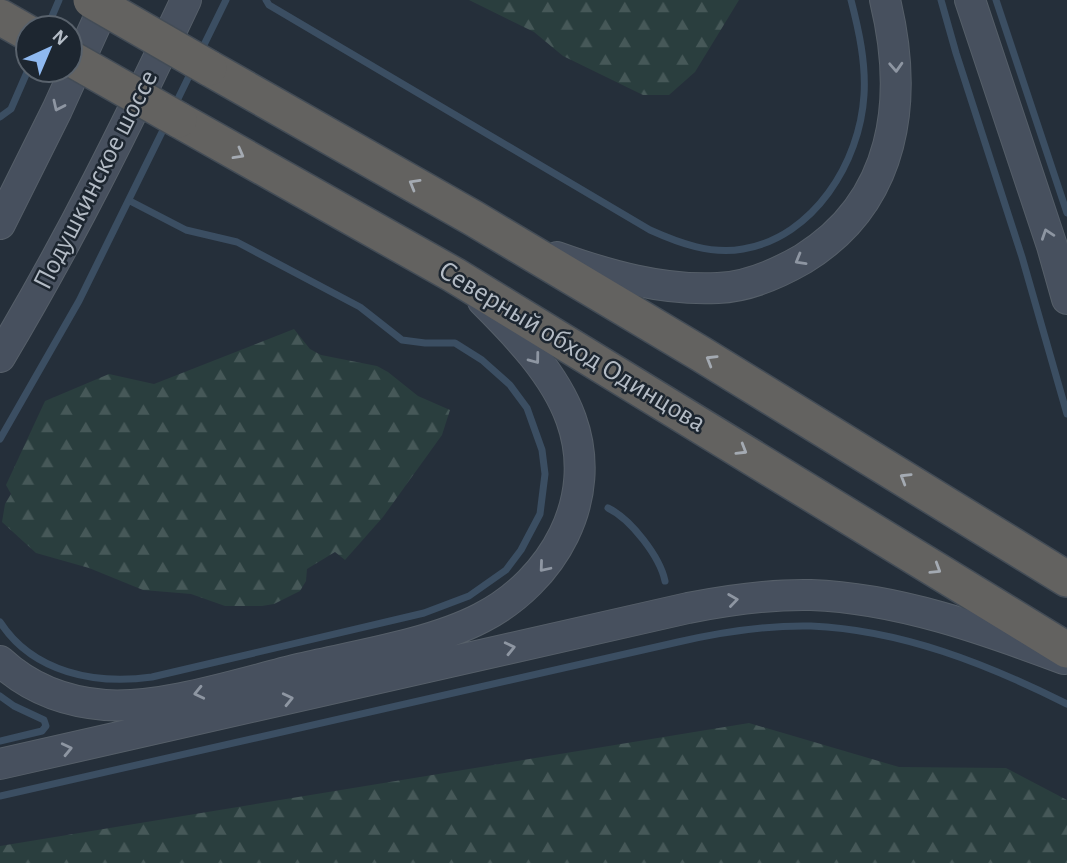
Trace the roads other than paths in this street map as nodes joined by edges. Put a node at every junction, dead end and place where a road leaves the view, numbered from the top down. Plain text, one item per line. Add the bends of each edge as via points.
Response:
1 (91, 0) edge
2 (107, 0) edge
3 (186, 0) edge
4 (885, 0) edge
5 (970, 0) edge
6 (84, 66) edge
7 (473, 218) junction
8 (0, 224) edge
9 (454, 275) junction
10 (1067, 299) edge
11 (0, 356) edge
12 (1067, 579) edge
13 (1067, 650) edge
14 (1067, 660) edge
15 (0, 661) edge
16 (0, 764) edge

7 -> 1 highway, bridge
2 -> 8 main road
3 - 11 main road, Подушкинское шоссе via 118,144 47,279
4 -> 7 main road via 894,44 897,98 879,174 838,232 785,269 719,288 660,285 590,269
10 -> 5 main road
6 -> 9 highway, Северный обход Одинцова, bridge
12 -> 7 highway
9 -> 13 highway, Северный обход Одинцова
9 -> 15 main road via 537,361 571,418 578,447 576,505 569,527 558,549 523,589 480,619 431,637 133,705 77,702 54,695 28,683
16 -> 14 main road via 675,611 751,598 811,595 872,602 964,625

